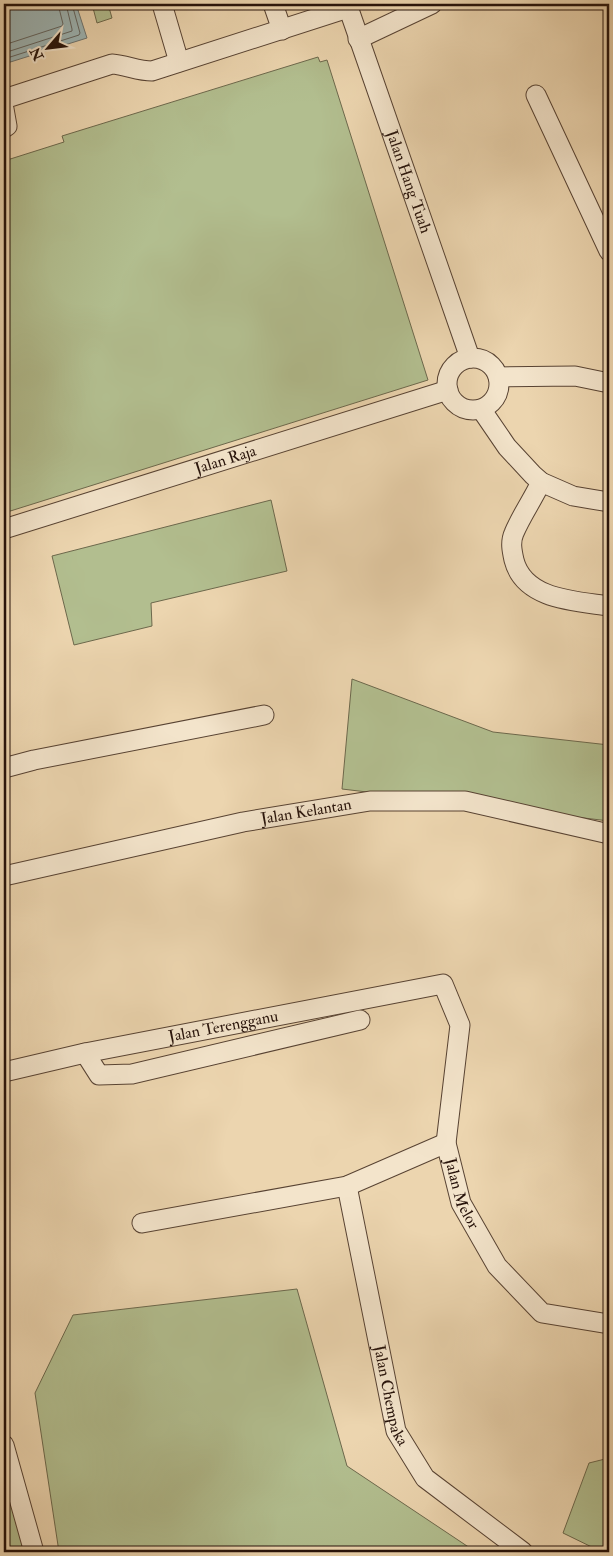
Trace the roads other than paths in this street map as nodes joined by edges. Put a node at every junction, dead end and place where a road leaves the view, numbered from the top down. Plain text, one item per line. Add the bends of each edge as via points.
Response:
1 (162, 4) edge
2 (273, 4) edge
3 (432, 4) edge
4 (347, 6) edge
5 (282, 30) junction
6 (358, 40) junction
7 (179, 62) junction
8 (536, 95) dead end
9 (4, 99) edge
10 (4, 109) edge
11 (4, 128) edge
12 (609, 251) edge
13 (470, 358) junction
14 (498, 377) junction
15 (609, 382) edge
16 (448, 390) junction
17 (481, 409) junction
18 (541, 482) junction
19 (609, 502) edge
20 (4, 529) edge
21 (609, 606) edge
22 (264, 715) dead end
23 (4, 768) edge
24 (609, 834) edge
25 (4, 876) edge
26 (443, 984) joint
27 (360, 1020) dead end
28 (85, 1053) junction
29 (4, 1072) edge
30 (446, 1143) junction
31 (346, 1186) junction
32 (142, 1223) dead end
33 (609, 1324) edge
34 (4, 1445) edge
35 (34, 1552) edge
36 (523, 1552) edge

1 - 7 street
2 - 5 street
3 - 6 street
4 - 5 street
4 - 6 street, Jalan Hang Tuah
5 - 7 street
6 - 13 street, Jalan Hang Tuah
7 - 9 street via 152,71 112,64
8 - 12 street
10 - 11 street via 8,122
13 - 14 street via 488,362
13 - 16 street via 454,366 449,373
14 - 15 street via 575,376
14 - 17 street via 498,393
16 - 17 street via 451,398 464,409
16 - 20 street, Jalan Raja
17 - 18 street via 519,463
18 - 19 street via 573,496
18 - 21 street via 513,534 515,564 524,579 536,589 559,598
22 - 23 street
24 - 25 street, Jalan Kelantan via 465,801 370,801 243,822
26 - 28 street, Jalan Terengganu
26 - 30 street, Jalan Melor via 460,1025
27 - 28 street via 132,1074 99,1075
28 - 29 street, Jalan Terengganu
30 - 31 street
30 - 33 street, Jalan Melor via 461,1203 497,1266 542,1313
31 - 32 street
31 - 36 street, Jalan Chempaka via 396,1431 425,1478
34 - 35 street

